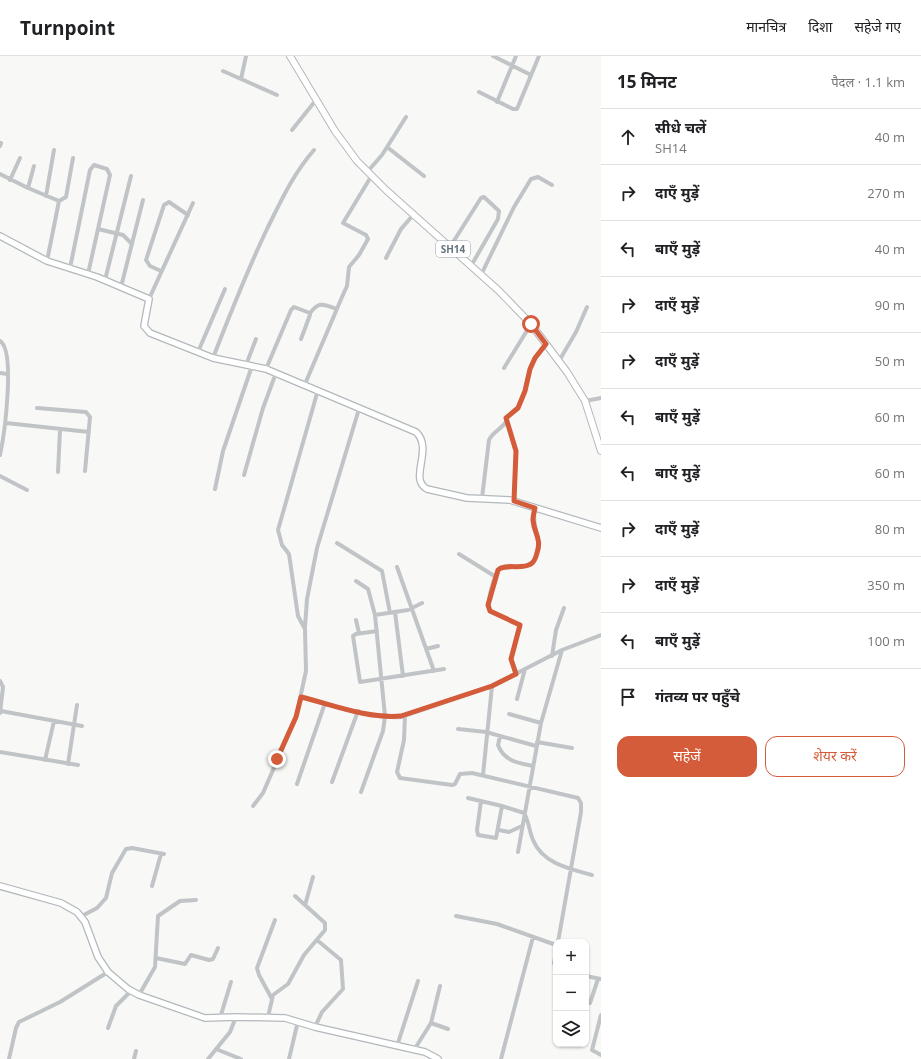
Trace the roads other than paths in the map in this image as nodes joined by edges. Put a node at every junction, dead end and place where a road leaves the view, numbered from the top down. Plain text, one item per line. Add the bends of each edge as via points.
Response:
1 (240, 56) edge
2 (290, 56) edge
3 (493, 56) edge
4 (516, 56) edge
5 (539, 56) edge
6 (246, 57) edge
7 (512, 66) junction
8 (222, 71) dead end
9 (531, 75) junction
10 (241, 79) junction
11 (479, 92) dead end
12 (277, 95) dead end
13 (316, 100) junction
14 (497, 102) junction
15 (406, 117) dead end
16 (292, 130) dead end
17 (387, 147) junction
18 (54, 150) dead end
19 (314, 150) dead end
20 (20, 158) dead end
21 (73, 158) dead end
22 (34, 166) dead end
23 (370, 173) junction
24 (0, 174) edge
25 (131, 176) dead end
26 (424, 176) dead end
27 (10, 180) junction
28 (552, 185) dead end
29 (28, 188) junction
30 (46, 196) junction
31 (143, 200) dead end
32 (59, 201) junction
33 (193, 203) dead end
34 (414, 214) junction
35 (188, 215) junction
36 (98, 229) junction
37 (117, 233) junction
38 (0, 236) edge
39 (132, 244) junction
40 (450, 247) junction
41 (386, 258) dead end
42 (46, 261) junction
43 (471, 266) junction
44 (70, 268) junction
45 (161, 271) junction
46 (88, 274) junction
47 (481, 275) junction
48 (105, 280) junction
49 (121, 287) junction
50 (225, 288) dead end
51 (148, 299) junction
52 (587, 306) dead end
53 (337, 309) junction
54 (310, 312) junction
55 (531, 324) junction
56 (256, 339) dead end
57 (301, 339) dead end
58 (0, 341) edge
59 (546, 344) junction
60 (198, 352) junction
61 (212, 358) junction
62 (559, 361) junction
63 (249, 365) junction
64 (266, 368) junction
65 (504, 368) dead end
66 (0, 373) edge
67 (276, 373) junction
68 (7, 374) junction
69 (305, 384) junction
70 (318, 390) junction
71 (601, 398) edge
72 (585, 401) junction
73 (37, 408) dead end
74 (359, 409) junction
75 (506, 422) junction
76 (6, 423) junction
77 (60, 430) junction
78 (89, 432) junction
79 (601, 451) edge
80 (0, 455) edge
81 (85, 471) dead end
82 (58, 472) dead end
83 (244, 475) dead end
84 (0, 476) edge
85 (215, 489) dead end
86 (27, 490) dead end
87 (482, 498) junction
88 (514, 501) junction
89 (535, 508) junction
90 (601, 528) edge
91 (337, 544) dead end
92 (459, 554) dead end
93 (397, 567) dead end
94 (496, 577) junction
95 (356, 581) dead end
96 (422, 603) dead end
97 (413, 608) junction
98 (564, 608) dead end
99 (392, 612) junction
100 (375, 615) junction
101 (356, 620) dead end
102 (305, 629) junction
103 (377, 631) junction
104 (359, 634) junction
105 (601, 636) edge
106 (438, 646) dead end
107 (426, 649) junction
108 (562, 650) junction
109 (552, 656) junction
110 (444, 669) dead end
111 (525, 669) junction
112 (434, 670) junction
113 (516, 674) junction
114 (403, 676) junction
115 (382, 680) junction
116 (0, 681) edge
117 (492, 686) junction
118 (301, 697) junction
119 (517, 699) dead end
120 (325, 703) junction
121 (77, 705) dead end
122 (358, 711) junction
123 (0, 712) edge
124 (509, 714) dead end
125 (405, 715) junction
126 (385, 716) junction
127 (54, 720) junction
128 (541, 723) junction
129 (74, 724) junction
130 (82, 726) dead end
131 (458, 729) dead end
132 (486, 732) junction
133 (500, 736) junction
134 (537, 744) junction
135 (572, 748) dead end
136 (0, 752) edge
137 (45, 760) junction
138 (68, 764) junction
139 (78, 765) dead end
140 (533, 766) junction
141 (482, 775) junction
142 (332, 782) dead end
143 (297, 784) dead end
144 (529, 786) junction
145 (361, 792) dead end
146 (468, 798) dead end
147 (481, 801) junction
148 (253, 806) dead end
149 (502, 806) junction
150 (524, 813) junction
151 (522, 826) junction
152 (498, 830) junction
153 (518, 852) dead end
154 (572, 870) junction
155 (592, 875) dead end
156 (313, 877) dead end
157 (0, 886) edge
158 (152, 886) dead end
159 (295, 896) dead end
160 (196, 900) dead end
161 (305, 905) junction
162 (82, 916) junction
163 (456, 916) dead end
164 (275, 920) dead end
165 (533, 937) junction
166 (559, 939) edge
167 (317, 940) junction
168 (553, 944) edge
169 (218, 948) dead end
170 (156, 958) junction
171 (108, 972) junction
172 (589, 977) edge
173 (599, 979) edge
174 (418, 981) dead end
175 (231, 982) dead end
176 (440, 986) dead end
177 (130, 991) junction
178 (139, 995) junction
179 (272, 999) junction
180 (590, 1003) dead end
181 (601, 1015) edge
182 (236, 1017) junction
183 (268, 1017) junction
184 (220, 1019) junction
185 (298, 1021) junction
186 (431, 1023) junction
187 (315, 1027) junction
188 (108, 1028) dead end
189 (448, 1029) dead end
190 (396, 1046) junction
191 (216, 1049) junction
192 (414, 1050) junction
193 (136, 1051) dead end
194 (601, 1055) edge
195 (9, 1059) edge
196 (134, 1059) edge
197 (208, 1059) edge
198 (241, 1059) edge
199 (289, 1059) edge
200 (438, 1059) edge
201 (501, 1059) edge

1 - 6 street
2 - 13 main road, SH14 / SH14
3 - 7 street
4 - 7 street
5 - 9 street
6 - 10 street
7 - 9 street
7 - 14 street
8 - 10 street
9 - 14 street via 517,109
10 - 12 street
11 - 14 street
13 - 16 street
13 - 23 main road, SH14 / SH14 via 350,153
15 - 17 street
17 - 23 street
17 - 26 street
18 - 30 street
19 - 61 street via 298,170 274,216 240,288
20 - 27 street
21 - 32 street via 66,197
22 - 29 street
23 - 34 main road, SH14 / SH14
23 - 53 street via 343,221 345,225 366,235 368,239 349,267 347,286
24 - 27 street
25 - 37 street
27 - 29 street
28 - 47 street via 536,177 532,179 514,208
29 - 30 street
30 - 32 street
31 - 39 street
32 - 42 street
33 - 35 street
34 - 40 main road, SH14 / SH14
34 - 41 street via 401,229
35 - 45 street
35 - 45 street via 169,202 164,205 146,260 150,266
36 - 37 street
36 - 44 street via 110,172 94,166 90,171
36 - 46 street
37 - 39 street via 126,237
37 - 48 street
38 - 42 street
39 - 49 street
40 - 43 main road, SH14 / SH14
40 - 43 street via 481,198 484,197 496,206 499,211 498,219
42 - 44 street
43 - 47 main road, SH14 / SH14
44 - 46 street
45 - 51 street
46 - 48 street
47 - 55 main road, SH14 / SH14
48 - 49 street
49 - 51 street
50 - 60 street
51 - 60 street via 144,321 146,329 150,333
52 - 62 street
53 - 54 street via 321,304
53 - 69 street
54 - 57 street
54 - 64 street via 297,306 292,308
55 - 59 main road, SH14 / SH14
55 - 65 street
56 - 63 street
58 - 68 street via 7,352
59 - 62 main road, SH14 / SH14
59 - 75 street via 530,369 518,408 507,415
60 - 61 street
61 - 63 street
62 - 72 main road, SH14 / SH14
63 - 64 street
63 - 85 street via 223,451
64 - 67 street
66 - 68 street
67 - 69 street
67 - 83 street
68 - 76 street
69 - 70 street
70 - 74 street
70 - 102 street via 278,530 282,545 289,554 298,616
71 - 72 street
72 - 79 main road, SH14 / SH14
73 - 78 street via 86,412 90,417
74 - 87 street via 416,432 420,436 423,448 419,481 422,486 454,496
74 - 102 street via 317,548 307,598
75 - 87 street via 489,440
75 - 88 street via 516,451
76 - 77 street
76 - 80 street
77 - 78 street
77 - 82 street
78 - 81 street
84 - 86 street
87 - 88 street
88 - 89 street
89 - 90 street
89 - 94 street via 533,519 540,542 534,561 526,566 500,568
91 - 99 street via 382,571
92 - 94 street
93 - 97 street
94 - 113 street via 491,590 489,608 520,625 511,659
95 - 100 street via 368,589
96 - 97 street
97 - 99 street
97 - 107 street
98 - 109 street via 556,630
99 - 100 street
99 - 114 street
100 - 103 street
101 - 104 street
102 - 118 street via 306,671
103 - 104 street
103 - 115 street
104 - 115 street via 354,634 353,638 359,681 361,683
105 - 108 street
106 - 107 street
107 - 112 street
108 - 109 street
108 - 128 street
109 - 111 street
110 - 112 street
111 - 113 street
111 - 119 street
112 - 114 street
113 - 117 street
114 - 115 street
115 - 126 street
116 - 123 street via 3,687
117 - 125 street
117 - 132 street
118 - 120 street
118 - 148 street via 296,717 263,793
120 - 122 street
120 - 143 street
121 - 129 street
122 - 126 street
122 - 142 street
123 - 127 street
124 - 128 street
125 - 126 street
125 - 141 street via 398,777 455,784 460,774
126 - 145 street via 383,731
127 - 129 street
127 - 137 street
128 - 134 street
129 - 130 street
129 - 138 street
131 - 132 street
132 - 133 street
132 - 141 street
133 - 134 street
133 - 140 street via 498,745 503,754 511,761
134 - 135 street
134 - 140 street
136 - 137 street
137 - 138 street
138 - 139 street
140 - 144 street
141 - 144 street
144 - 150 street
144 - 154 street via 580,800 581,812
146 - 147 street
147 - 149 street
147 - 152 street via 476,827 478,835 494,838 498,835
149 - 150 street
149 - 152 street
150 - 151 street
150 - 154 street via 532,839 540,851 559,866
151 - 152 street via 509,832
151 - 153 street
154 - 155 street
154 - 166 street
156 - 161 street
157 - 162 street via 61,903
158 - 162 street via 162,854 126,849 112,873 106,898 97,908
159 - 161 street
160 - 170 street via 180,901 158,916
161 - 167 street via 325,923 324,932
162 - 171 street via 98,957
163 - 165 street via 493,923
164 - 179 street via 257,968
165 - 168 street
165 - 201 street
167 - 179 street via 304,955 288,984 276,992
167 - 187 street via 341,960 344,985 322,1012
169 - 170 street via 213,959 192,955 185,964
170 - 178 street via 153,971
171 - 177 street
171 - 195 street via 60,1002 19,1022
172 - 173 street
173 - 180 street
174 - 190 street
175 - 184 street
176 - 186 street
177 - 178 street
177 - 188 street via 116,1006
178 - 184 street via 197,1016
179 - 183 street
181 - 194 street via 592,1050
182 - 183 street
182 - 184 street
182 - 191 street via 230,1032
183 - 185 street
185 - 187 street
185 - 199 street
186 - 189 street
186 - 192 street
187 - 190 street
190 - 192 street
191 - 197 street
191 - 198 street
192 - 200 street
193 - 196 street

